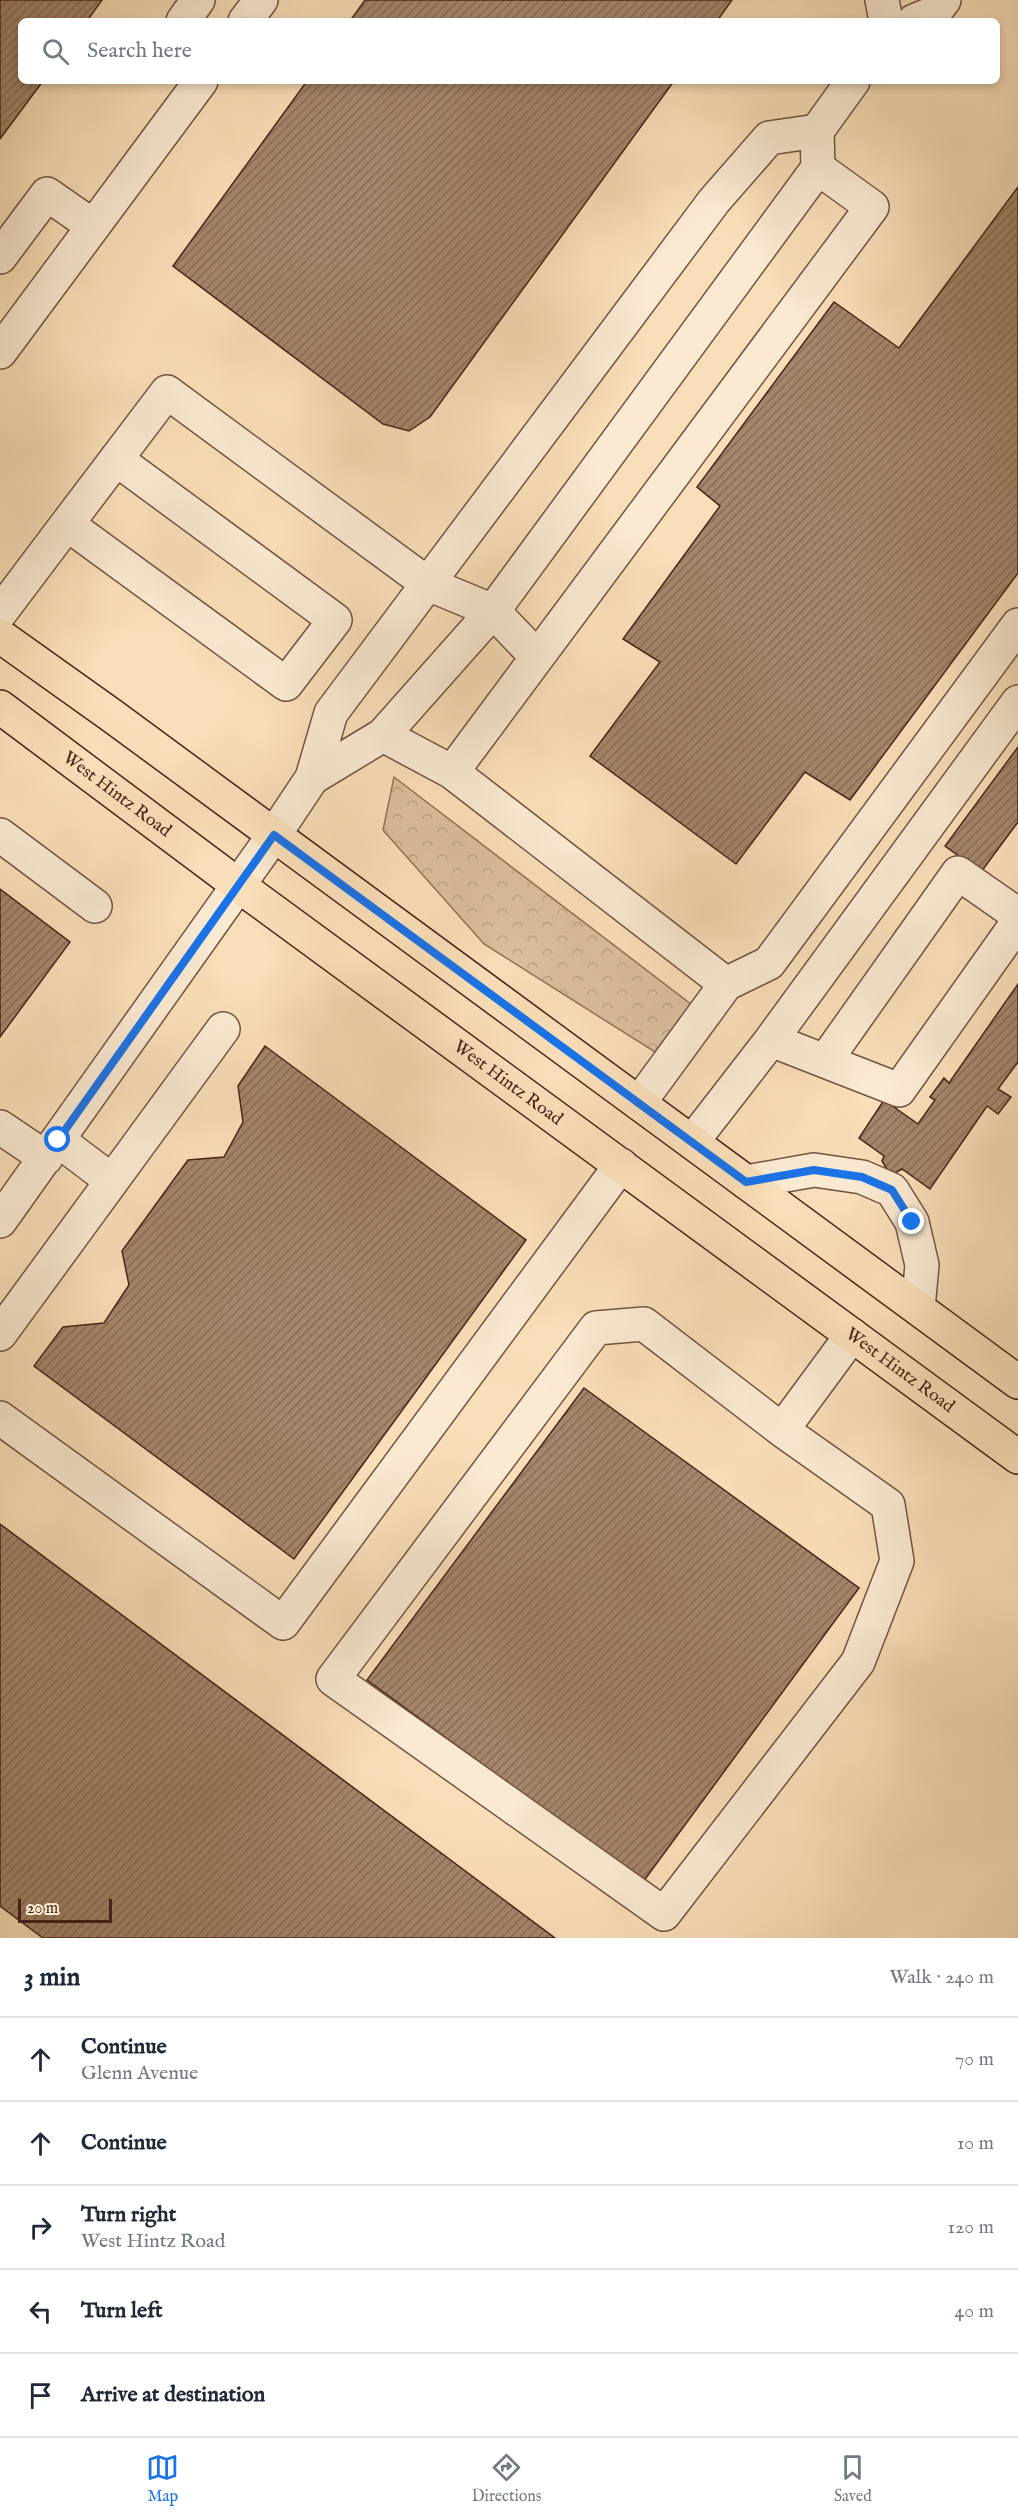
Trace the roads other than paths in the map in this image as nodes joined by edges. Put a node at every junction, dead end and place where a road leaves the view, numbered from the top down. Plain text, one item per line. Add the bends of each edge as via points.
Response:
1 (198, 0) edge
2 (261, 0) edge
3 (882, 0) edge
4 (944, 0) edge
5 (185, 18) edge
6 (247, 18) edge
7 (885, 18) edge
8 (922, 18) edge
9 (199, 84) edge
10 (851, 84) edge
11 (817, 131) junction
12 (818, 168) junction
13 (93, 226) junction
14 (0, 257) edge
15 (0, 352) edge
16 (116, 459) junction
17 (68, 524) junction
18 (428, 584) junction
19 (493, 611) junction
20 (0, 613) edge
21 (1018, 625) edge
22 (0, 636) edge
23 (537, 657) junction
24 (1018, 702) edge
25 (0, 707) edge
26 (383, 735) junction
27 (452, 772) junction
28 (312, 778) junction
29 (0, 835) edge
30 (274, 835) junction
31 (238, 885) junction
32 (95, 906) dead end
33 (1018, 915) edge
34 (1018, 922) edge
35 (726, 984) junction
36 (223, 1029) dead end
37 (771, 1040) junction
38 (825, 1061) junction
39 (639, 1103) junction
40 (0, 1127) edge
41 (692, 1142) junction
42 (52, 1149) junction
43 (621, 1165) junction
44 (112, 1181) junction
45 (746, 1182) junction
46 (0, 1221) edge
47 (918, 1308) junction
48 (0, 1334) edge
49 (852, 1335) junction
50 (1018, 1382) edge
51 (0, 1418) edge
52 (782, 1430) junction
53 (1018, 1457) edge

1 - 5 street
2 - 6 street
3 - 7 street
4 - 8 street via 934,13
9 - 13 street
10 - 11 street
11 - 12 street
11 - 18 street via 769,138 714,201
12 - 19 street
12 - 23 street via 872,207
13 - 14 street via 47,194
13 - 15 street
16 - 17 street
16 - 17 street via 335,620 286,684
16 - 18 street via 167,392
17 - 20 street
18 - 19 street
18 - 28 street via 331,712
19 - 23 street
19 - 26 street
21 - 35 street via 769,963
22 - 30 main road
23 - 27 street
24 - 37 street
25 - 31 main road, West Hintz Road
26 - 27 street
26 - 28 street
27 - 35 street
28 - 30 street
29 - 32 street
30 - 31 street
30 - 39 main road
31 - 42 street
31 - 43 main road, West Hintz Road
33 - 38 street via 958,873
34 - 38 street via 899,1090
35 - 39 street
36 - 44 street
37 - 38 street
37 - 41 street
39 - 41 main road
40 - 42 street
41 - 45 main road
42 - 44 street
42 - 46 street
43 - 49 main road, West Hintz Road
43 - 51 street via 284,1623
44 - 48 street
45 - 47 main road
45 - 47 street via 814,1170 862,1177 892,1190 912,1222 922,1265
47 - 50 main road
49 - 52 street
49 - 53 main road, West Hintz Road
52 - 52 street via 644,1324 596,1328 333,1679 664,1914 858,1662 897,1561 888,1505

